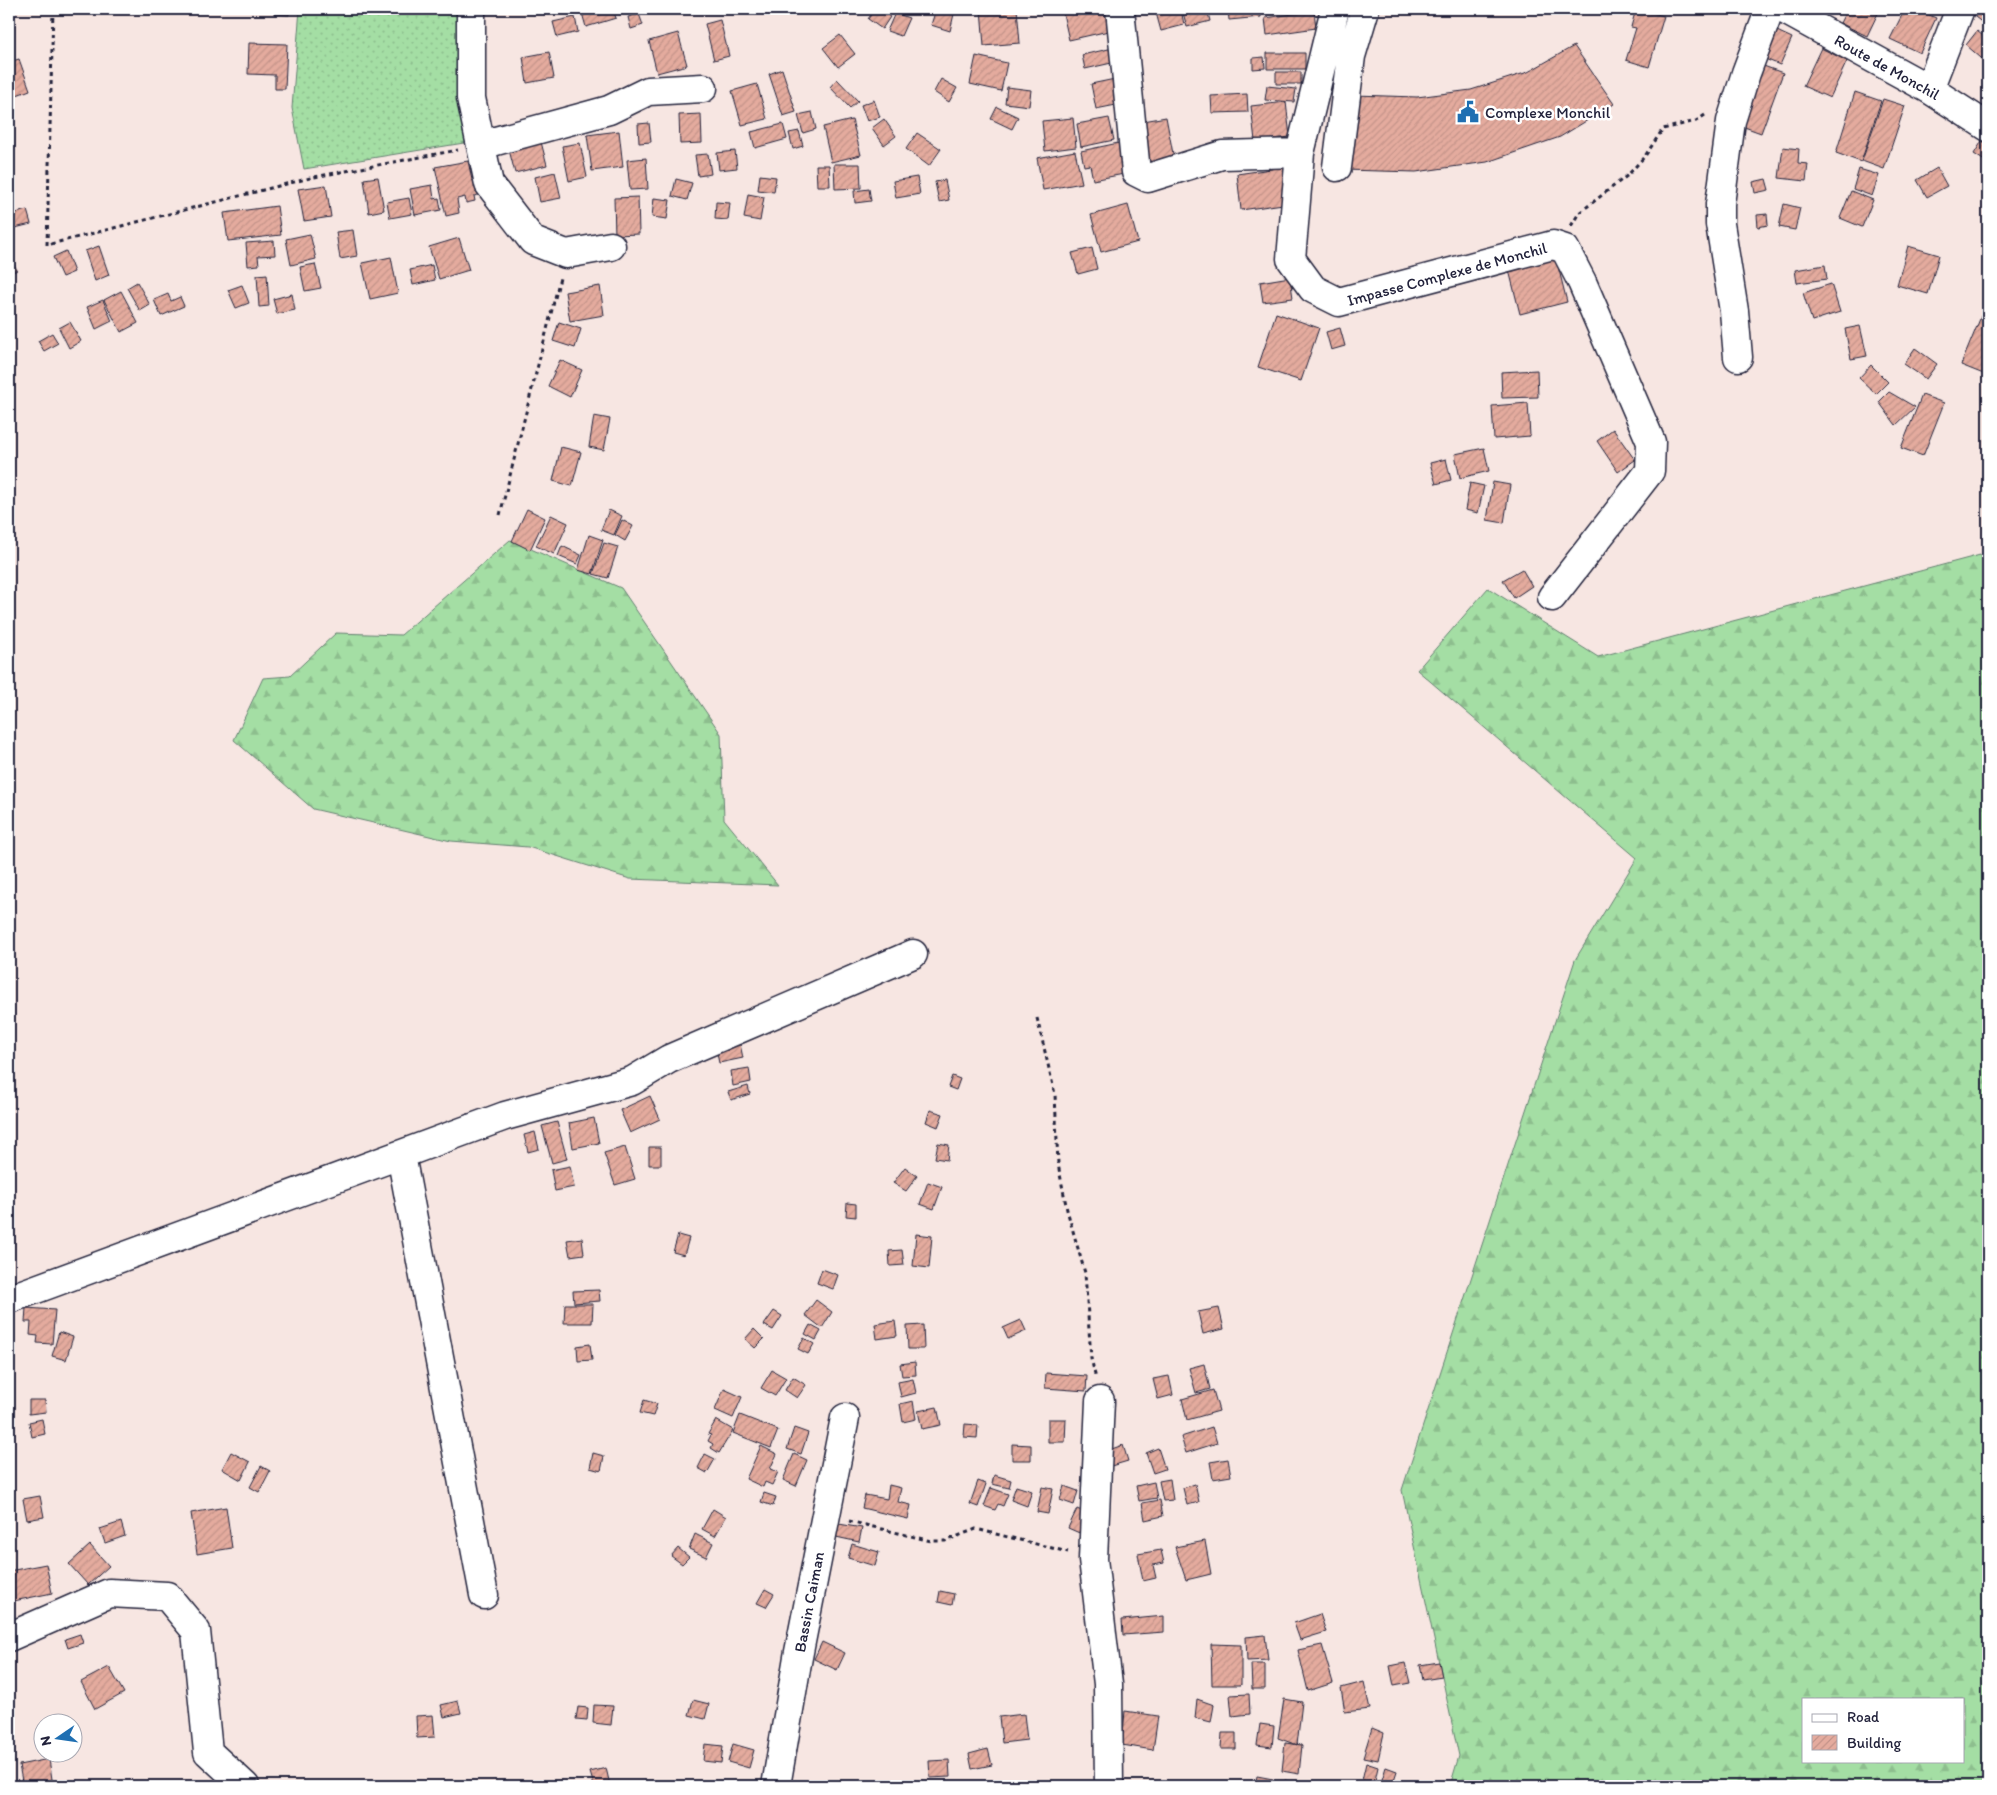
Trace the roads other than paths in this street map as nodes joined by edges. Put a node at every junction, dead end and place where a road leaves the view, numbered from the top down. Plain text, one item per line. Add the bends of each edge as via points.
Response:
1 (471, 9) edge
2 (1120, 9) edge
3 (1335, 9) edge
4 (1365, 9) edge
5 (1770, 9) edge
6 (1783, 9) edge
7 (1960, 9) edge
8 (703, 88) dead end
9 (1928, 89) junction
10 (1988, 127) edge
11 (481, 145) junction
12 (1300, 153) junction
13 (1337, 167) dead end
14 (611, 246) dead end
15 (1738, 357) dead end
16 (1552, 597) dead end
17 (913, 954) dead end
18 (401, 1155) junction
19 (9, 1299) edge
20 (1100, 1401) road end
21 (844, 1418) dead end
22 (484, 1595) dead end
23 (9, 1637) edge
24 (245, 1786) edge
25 (776, 1786) edge
26 (1109, 1786) edge

1 - 11 street via 471,98
2 - 12 street via 1136,172 1148,178 1222,155
3 - 12 street, Impasse Complexe de Monchil
4 - 13 street via 1351,56
5 - 15 street via 1731,121 1720,204
6 - 9 street, Route de Monchil
7 - 9 street
8 - 11 street via 648,91 609,110
9 - 10 street, Route de Monchil
11 - 14 street via 488,184 533,241 566,254
12 - 16 street, Impasse Complexe de Monchil via 1291,259 1312,288 1339,302 1553,245 1565,249 1651,442 1650,471
17 - 18 street via 669,1058 632,1081 505,1116
18 - 19 street
18 - 22 street
20 - 26 street via 1093,1559 1108,1684
21 - 25 street, Bassin Caiman
23 - 24 street via 109,1593 167,1596 196,1632 208,1752

